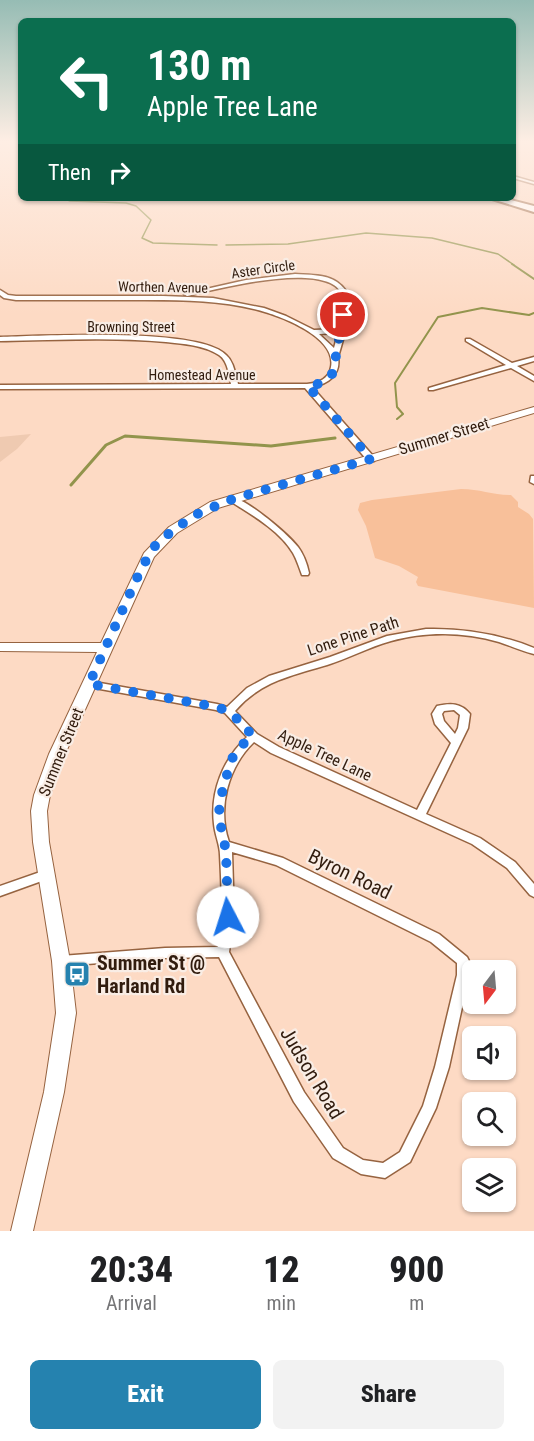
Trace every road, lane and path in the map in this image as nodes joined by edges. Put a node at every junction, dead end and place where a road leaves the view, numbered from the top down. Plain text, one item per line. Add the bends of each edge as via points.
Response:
1 (517, 199) edge
2 (504, 201) edge
3 (534, 204) edge
4 (534, 209) edge
5 (212, 289) junction
6 (2, 294) edge
7 (172, 297) junction
8 (212, 299) junction
9 (0, 302) edge
10 (311, 331) junction
11 (340, 331) junction
12 (0, 339) edge
13 (468, 340) dead end
14 (335, 356) junction
15 (534, 359) edge
16 (510, 366) junction
17 (534, 380) edge
18 (308, 386) junction
19 (0, 387) edge
20 (235, 387) junction
21 (431, 389) dead end
22 (534, 410) edge
23 (371, 459) junction
24 (233, 499) junction
25 (305, 573) dead end
26 (0, 647) edge
27 (105, 648) junction
28 (534, 651) edge
29 (89, 684) junction
30 (230, 711) junction
31 (253, 736) junction
32 (456, 742) dead end
33 (420, 815) junction
34 (224, 845) junction
35 (46, 875) junction
36 (0, 891) edge
37 (534, 892) edge
38 (223, 952) junction
39 (454, 952) joint
40 (61, 961) junction
41 (22, 1231) edge

1 - 3 highway
2 - 4 highway
5 - 7 street, Aster Circle
5 - 8 street, Aster Circle via 208,296
5 - 11 street, Aster Circle via 289,276 328,280 345,294
6 - 7 street, Worthen Avenue via 16,298
6 - 9 street
7 - 8 street, Worthen Avenue
8 - 10 street, Worthen Avenue via 277,313
10 - 11 street
10 - 14 street, Worthen Avenue
11 - 14 street, Aster Circle
12 - 20 street, Browning Street via 191,341 224,355
13 - 16 street
14 - 18 street via 331,377
15 - 16 street
16 - 17 street
16 - 21 street
18 - 20 street, Homestead Avenue
18 - 23 street
19 - 20 street, Homestead Avenue
22 - 23 street, Summer Street
23 - 24 street, Summer Street
24 - 25 street via 299,552
24 - 27 street, Summer Street via 185,521 155,546
26 - 27 street
27 - 29 street, Summer Street
28 - 30 street, Lone Pine Path via 469,633 406,634 265,680 243,695
29 - 30 street
29 - 35 street, Summer Street via 42,795 39,826
30 - 31 street, Apple Tree Lane
31 - 33 street, Apple Tree Lane via 307,765
31 - 34 street via 231,760 219,804
32 - 33 street
33 - 37 street, Apple Tree Lane via 476,841 511,866
34 - 38 street via 228,917
34 - 39 street, Byron Road via 279,861 435,938
35 - 36 street
35 - 40 street, Summer Street
38 - 39 street, Judson Road via 299,1097 338,1153 361,1167 385,1171 405,1157 429,1108 442,1067 463,975 464,961
38 - 40 street via 165,952
40 - 41 street, Summer Street via 66,992 64,1031

